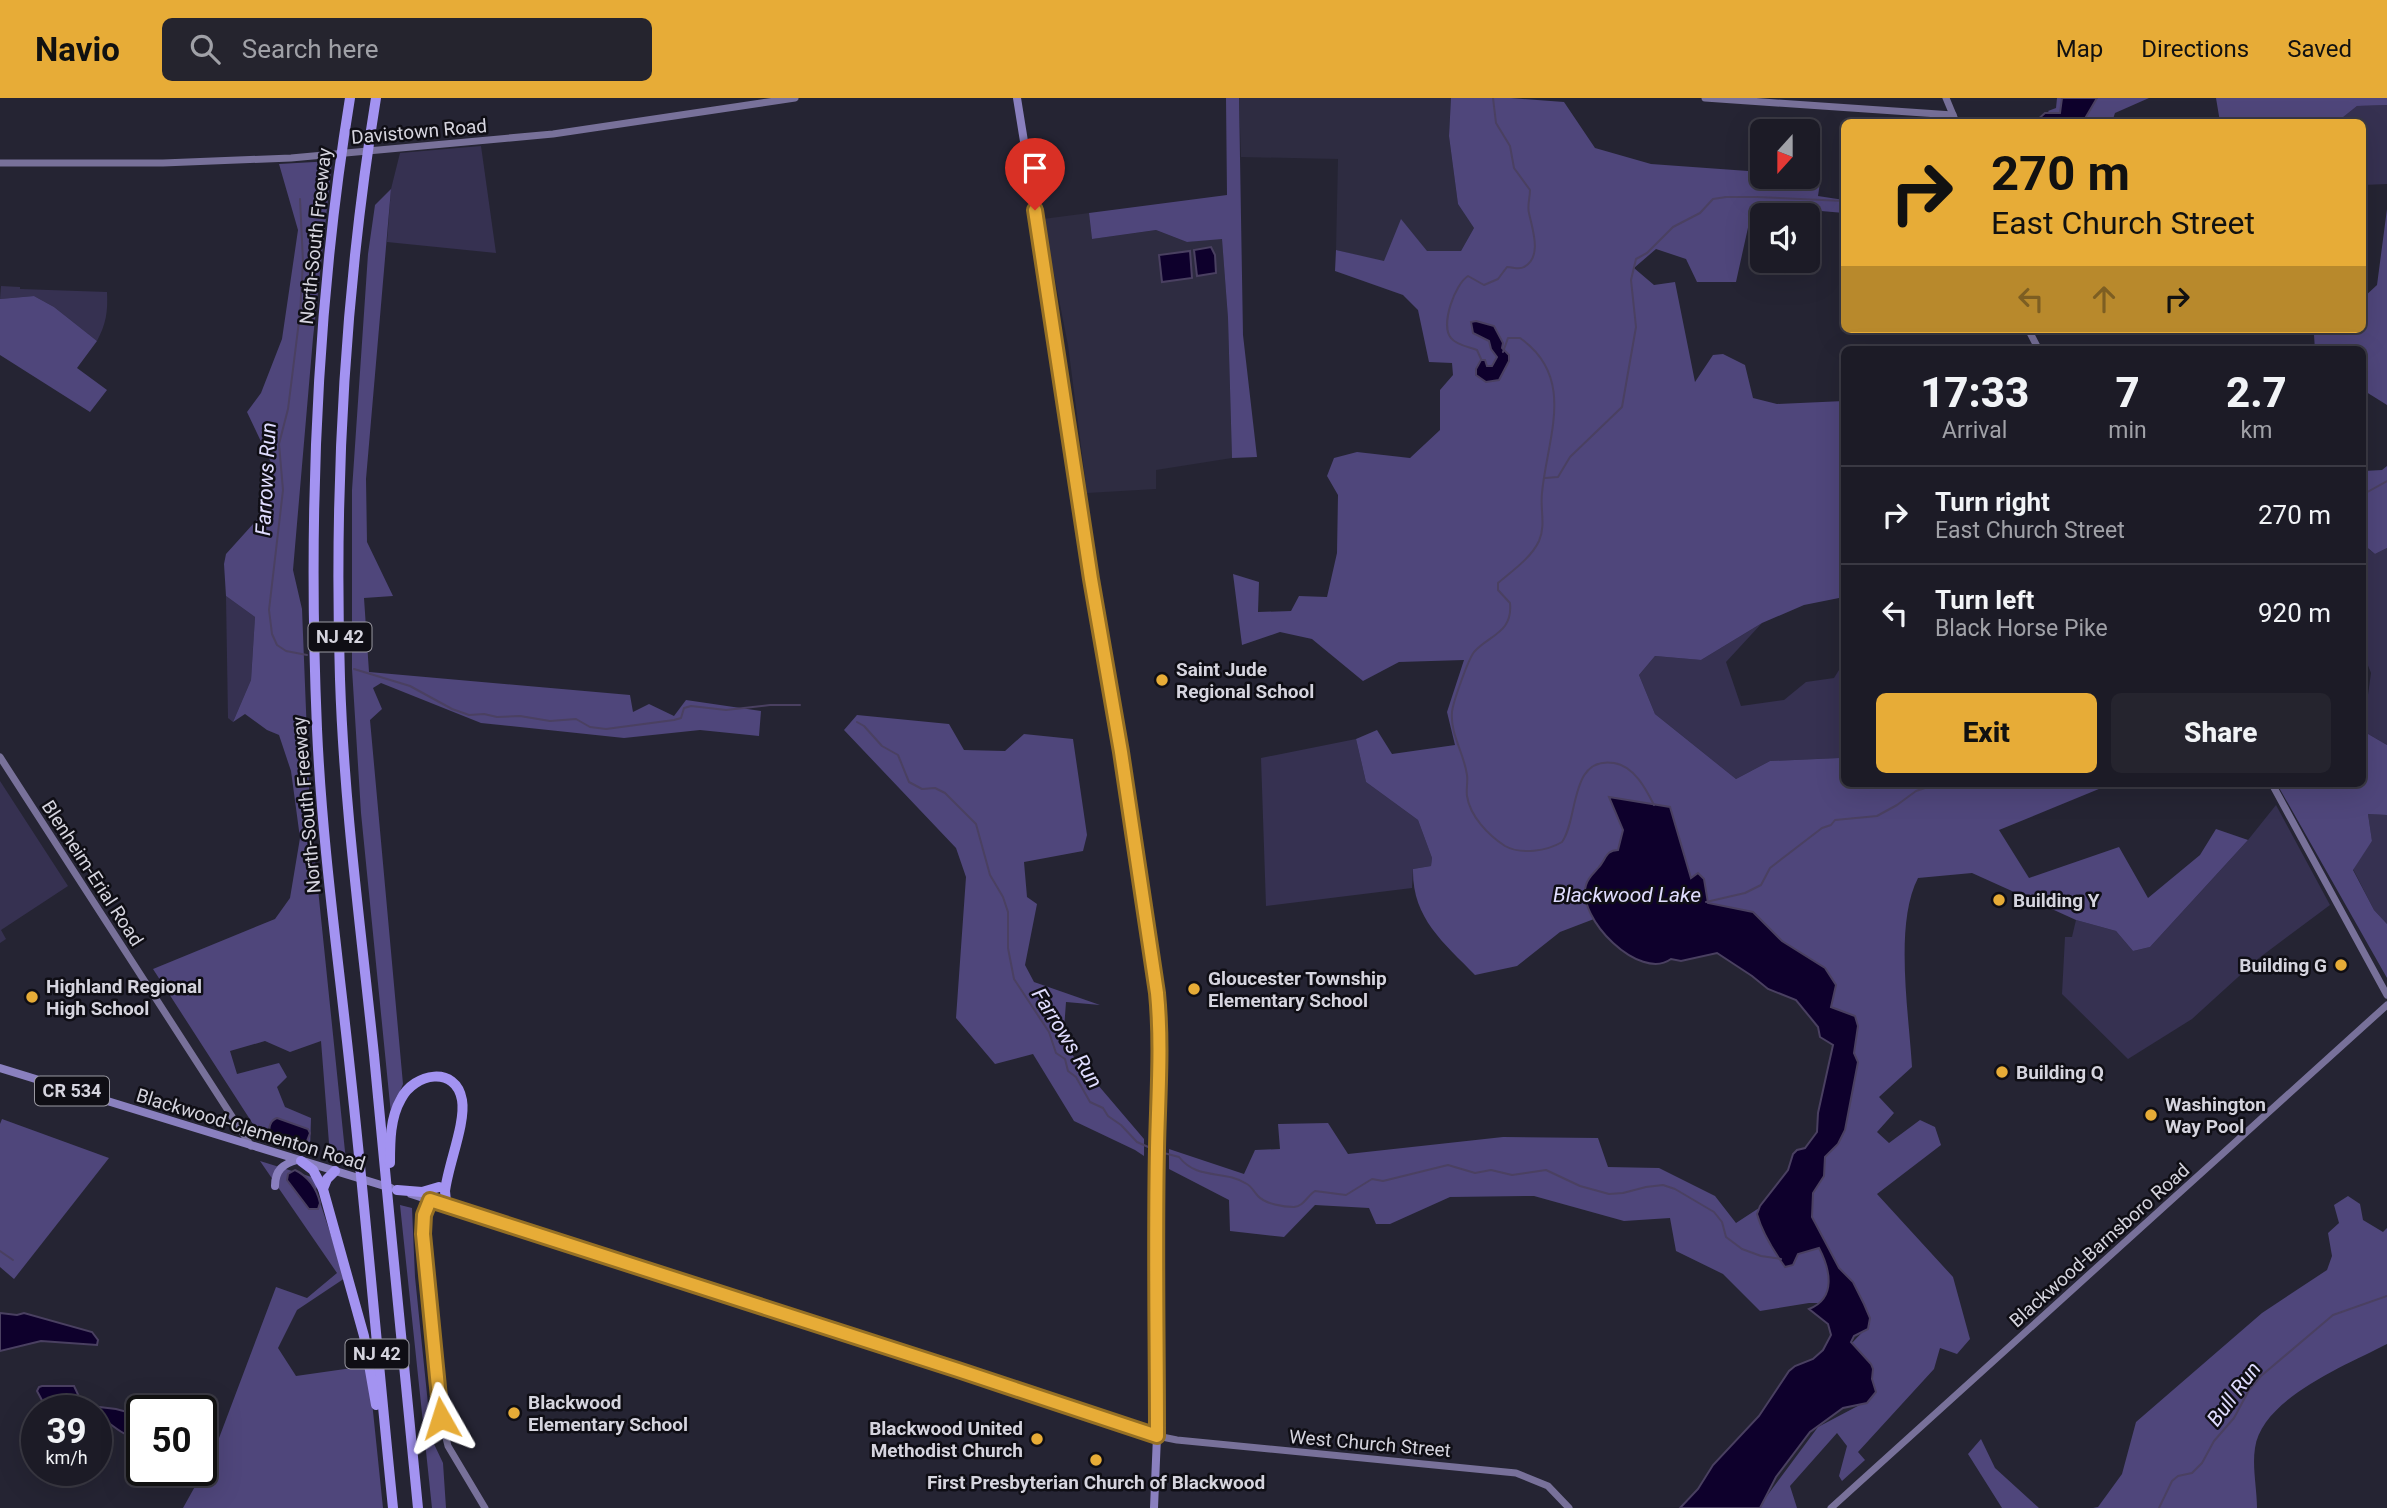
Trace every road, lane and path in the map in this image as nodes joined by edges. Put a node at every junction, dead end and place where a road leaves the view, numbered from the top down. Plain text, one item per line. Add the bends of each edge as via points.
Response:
1 (350, 98) edge
2 (376, 98) edge
3 (795, 98) edge
4 (1017, 98) edge
5 (1705, 98) edge
6 (1946, 98) edge
7 (1954, 119) edge
8 (0, 163) edge
9 (0, 757) edge
10 (2274, 787) edge
11 (2387, 995) edge
12 (2387, 1005) edge
13 (0, 1068) edge
14 (251, 1146) junction
15 (299, 1160) junction
16 (335, 1171) junction
17 (388, 1176) junction
18 (447, 1177) junction
19 (275, 1185) dead end
20 (439, 1187) junction
21 (323, 1189) junction
22 (397, 1190) junction
23 (430, 1200) junction
24 (450, 1206) junction
25 (1157, 1436) junction
26 (393, 1506) edge
27 (418, 1508) edge
28 (485, 1508) edge
29 (1154, 1508) edge
30 (1569, 1508) edge
31 (1831, 1508) edge

1 - 26 highway, North-South Freeway / NJ 42 via 323,325 315,470 314,625 322,807
2 - 17 highway, NJ 42 via 342,419 340,678 355,886
3 - 8 main road, Davistown Road via 553,134 328,155 163,163
4 - 25 main road via 1157,993
5 - 7 main road
6 - 7 main road
9 - 14 main road, Blenheim-Erial Road
10 - 11 main road
12 - 31 main road, Blackwood-Barnsboro Road
13 - 14 main road, Blackwood-Clementon Road / CR 534
14 - 15 main road, Blackwood-Clementon Road / CR 534
15 - 16 main road, Blackwood-Clementon Road / CR 534
15 - 19 main road via 280,1168
15 - 21 highway via 313,1170
16 - 21 highway
16 - 22 main road, Blackwood-Clementon Road / CR 534
17 - 18 highway via 400,1099 412,1084 428,1076 450,1081 462,1097
17 - 27 highway, NJ 42
18 - 20 highway
18 - 24 highway via 444,1196
20 - 22 highway via 422,1192
20 - 23 highway
21 - 26 highway via 364,1336
22 - 23 main road, CR 534
23 - 24 main road, CR 534
23 - 28 main road via 423,1234 441,1418 447,1446
24 - 25 main road, CR 534
25 - 29 main road
25 - 30 main road, West Church Street / CR 534 via 1517,1473 1548,1486

